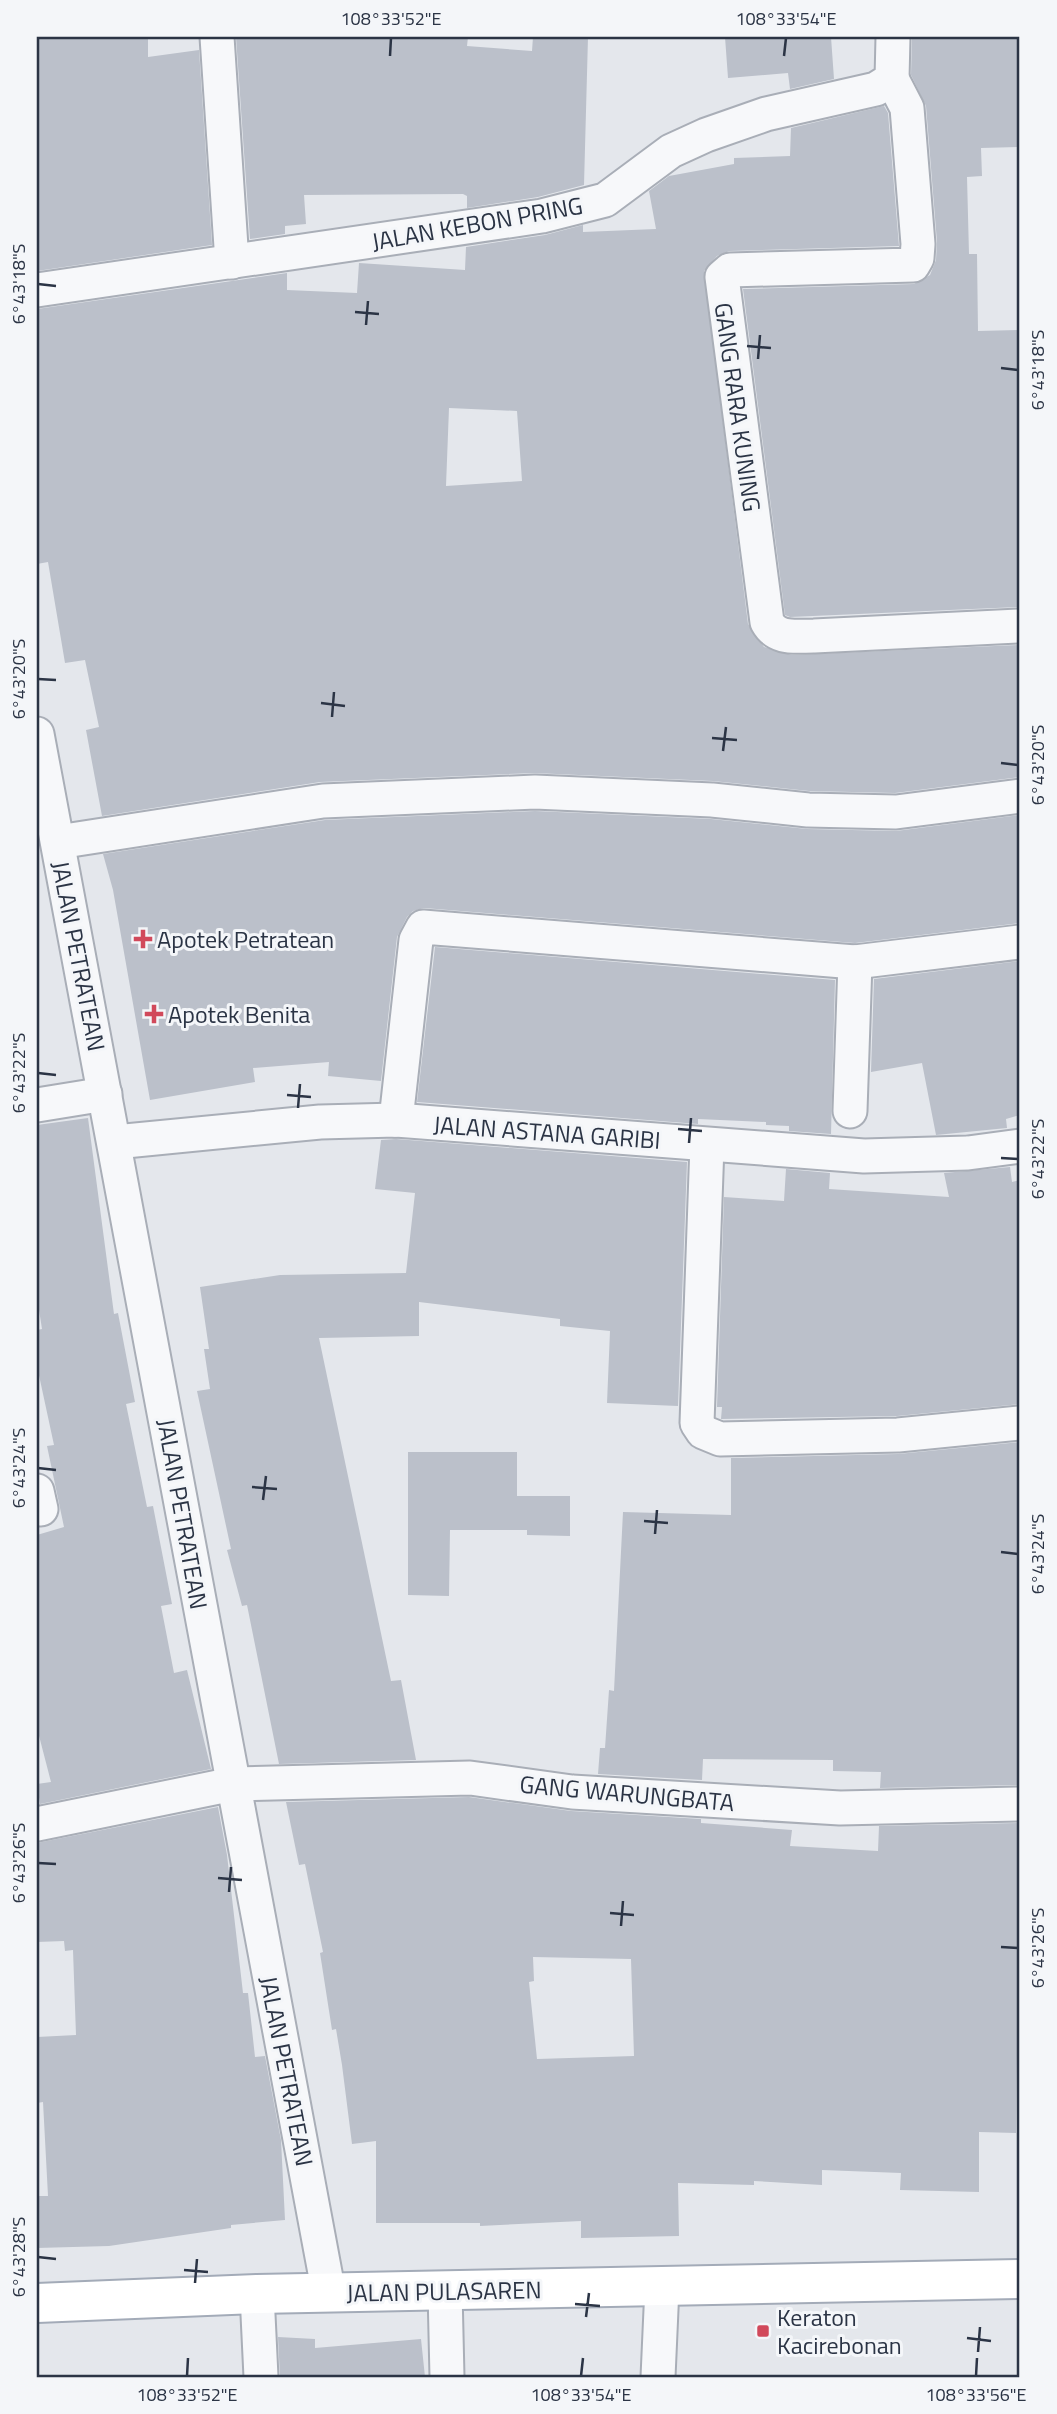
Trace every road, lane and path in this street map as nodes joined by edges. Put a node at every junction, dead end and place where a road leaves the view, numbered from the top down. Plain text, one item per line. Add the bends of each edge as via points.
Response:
1 (217, 37) edge
2 (893, 37) edge
3 (892, 79) junction
4 (232, 262) junction
5 (37, 290) edge
6 (1020, 626) edge
7 (37, 734) edge
8 (42, 786) edge
9 (1020, 796) edge
10 (58, 842) junction
11 (1020, 942) edge
12 (855, 962) junction
13 (105, 1094) junction
14 (37, 1105) edge
15 (850, 1111) dead end
16 (396, 1120) junction
17 (115, 1142) junction
18 (707, 1145) junction
19 (1020, 1146) edge
20 (1020, 1423) edge
21 (233, 1784) junction
22 (1020, 1804) edge
23 (37, 1824) edge
24 (1020, 2279) edge
25 (662, 2287) junction
26 (445, 2291) junction
27 (257, 2294) junction
28 (329, 2294) junction
29 (37, 2303) edge
30 (261, 2377) edge
31 (447, 2377) edge
32 (658, 2377) edge

1 - 4 street
2 - 3 street
3 - 4 street, JALAN KEBON PRING via 876,89 766,114 706,135 671,151 606,200 586,206
3 - 6 street, GANG RARA KUNING via 907,107 918,244 913,265 730,270 722,277 767,622 772,632 781,636
4 - 5 street, JALAN KEBON PRING
7 - 8 street, JALAN PETRATEAN
8 - 10 street, JALAN PETRATEAN
9 - 10 street via 896,812 535,792 323,801
10 - 13 street, JALAN PETRATEAN
11 - 12 street
12 - 15 street
12 - 16 street via 423,927 416,940
13 - 14 street
13 - 17 street, JALAN PETRATEAN
16 - 17 street, JALAN ASTANA GARIBI via 320,1122
16 - 18 street, JALAN ASTANA GARIBI
17 - 21 street, JALAN PETRATEAN
18 - 19 street, JALAN ASTANA GARIBI via 864,1156 968,1153
18 - 20 street via 697,1423 703,1432 720,1438 846,1437
21 - 22 street, GANG WARUNGBATA via 470,1778 572,1792 840,1808
21 - 23 street, GANG WARUNGBATA
21 - 28 street, JALAN PETRATEAN
24 - 25 main road, JALAN PULASAREN
25 - 26 main road, JALAN PULASAREN
25 - 32 street
26 - 28 main road, JALAN PULASAREN
26 - 31 street
27 - 28 main road, JALAN PULASAREN
27 - 29 main road, JALAN PULASAREN
27 - 30 street

